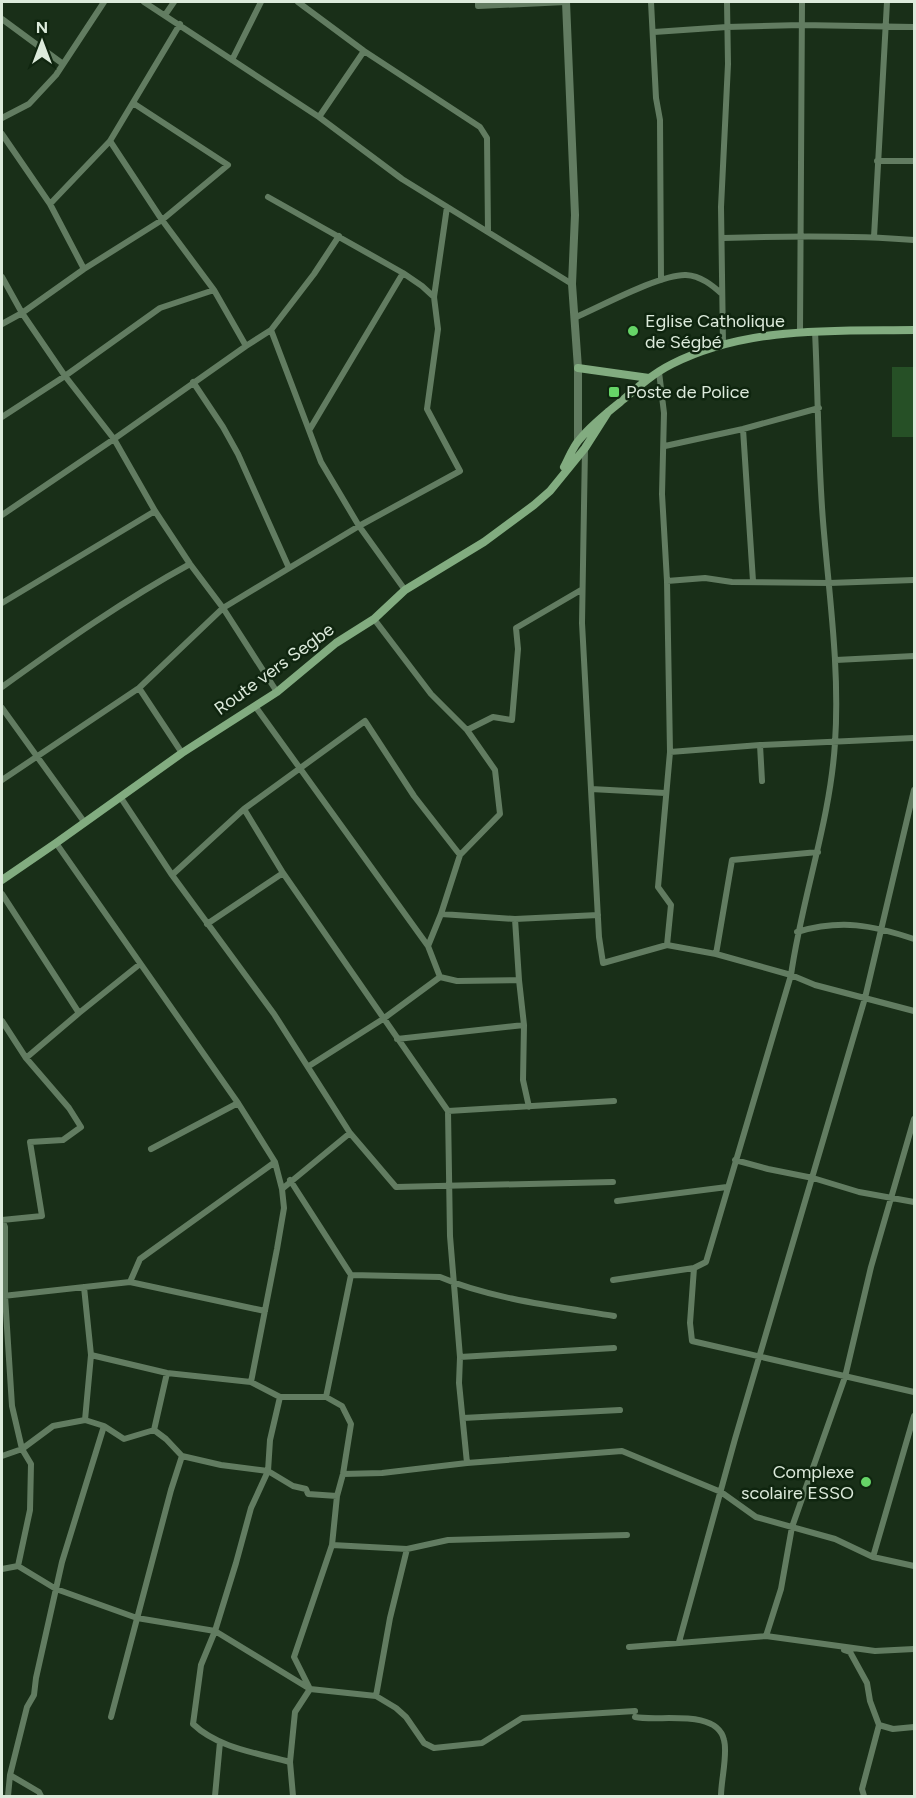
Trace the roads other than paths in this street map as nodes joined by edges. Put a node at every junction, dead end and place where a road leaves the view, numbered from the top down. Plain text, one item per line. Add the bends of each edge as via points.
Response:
1 (104, 2) edge
2 (144, 2) edge
3 (174, 2) edge
4 (261, 2) edge
5 (298, 2) edge
6 (478, 2) edge
7 (566, 2) edge
8 (651, 2) edge
9 (727, 2) edge
10 (802, 2) edge
11 (887, 2) edge
12 (165, 15) junction
13 (2, 19) edge
14 (180, 24) junction
15 (801, 25) junction
16 (727, 27) junction
17 (915, 27) edge
18 (886, 28) junction
19 (654, 32) junction
20 (364, 51) junction
21 (232, 60) junction
22 (63, 64) junction
23 (133, 104) junction
24 (319, 117) junction
25 (2, 118) edge
26 (2, 134) edge
27 (110, 141) junction
28 (877, 161) junction
29 (915, 161) edge
30 (268, 197) dead end
31 (50, 204) junction
32 (447, 207) junction
33 (162, 220) junction
34 (488, 231) junction
35 (339, 236) junction
36 (800, 236) junction
37 (874, 237) junction
38 (723, 238) junction
39 (915, 240) edge
40 (84, 269) junction
41 (403, 273) junction
42 (2, 278) edge
43 (661, 279) junction
44 (572, 284) junction
45 (214, 290) junction
46 (722, 294) junction
47 (434, 297) junction
48 (22, 313) junction
49 (574, 318) junction
50 (2, 324) edge
51 (271, 330) junction
52 (915, 330) edge
53 (815, 331) junction
54 (800, 332) junction
55 (723, 344) junction
56 (246, 346) junction
57 (578, 368) junction
58 (659, 372) junction
59 (65, 376) junction
60 (650, 378) junction
61 (193, 382) junction
62 (819, 408) junction
63 (608, 412) junction
64 (2, 417) edge
65 (310, 429) junction
66 (743, 429) junction
67 (114, 440) junction
68 (578, 440) junction
69 (665, 446) junction
70 (585, 448) junction
71 (559, 478) junction
72 (155, 511) junction
73 (2, 515) edge
74 (359, 526) junction
75 (190, 564) junction
76 (289, 568) junction
77 (915, 580) edge
78 (667, 581) junction
79 (753, 581) junction
80 (830, 583) junction
81 (405, 590) junction
82 (581, 590) junction
83 (2, 603) edge
84 (223, 608) junction
85 (374, 619) junction
86 (915, 657) edge
87 (836, 660) junction
88 (2, 687) edge
89 (139, 688) junction
90 (277, 692) junction
91 (255, 706) junction
92 (2, 708) edge
93 (467, 730) junction
94 (915, 738) edge
95 (836, 742) junction
96 (760, 745) junction
97 (182, 753) junction
98 (669, 753) junction
99 (37, 756) junction
100 (300, 767) junction
101 (2, 780) edge
102 (762, 781) dead end
103 (591, 789) junction
104 (915, 790) edge
105 (665, 793) junction
106 (121, 798) junction
107 (244, 809) junction
108 (85, 823) junction
109 (56, 843) junction
110 (818, 852) junction
111 (460, 855) junction
112 (283, 873) junction
113 (172, 875) junction
114 (2, 880) edge
115 (2, 894) edge
116 (441, 914) junction
117 (598, 915) junction
118 (515, 919) junction
119 (207, 924) junction
120 (880, 928) junction
121 (797, 932) junction
122 (915, 939) edge
123 (667, 945) junction
124 (428, 946) junction
125 (716, 954) junction
126 (140, 964) junction
127 (791, 975) junction
128 (440, 977) junction
129 (519, 980) junction
130 (865, 998) junction
131 (915, 1011) edge
132 (79, 1012) junction
133 (383, 1019) junction
134 (2, 1021) edge
135 (524, 1025) junction
136 (397, 1039) junction
137 (26, 1058) junction
138 (309, 1066) junction
139 (614, 1101) dead end
140 (238, 1103) junction
141 (529, 1107) junction
142 (448, 1111) junction
143 (915, 1119) edge
144 (350, 1133) junction
145 (151, 1149) dead end
146 (735, 1160) junction
147 (275, 1162) junction
148 (813, 1178) junction
149 (290, 1180) junction
150 (613, 1182) dead end
151 (448, 1186) junction
152 (728, 1187) junction
153 (282, 1189) junction
154 (893, 1197) junction
155 (617, 1201) dead end
156 (915, 1202) edge
157 (694, 1268) junction
158 (351, 1275) junction
159 (613, 1280) dead end
160 (130, 1282) junction
161 (453, 1283) junction
162 (84, 1287) junction
163 (3, 1296) edge
164 (265, 1311) junction
165 (614, 1316) dead end
166 (614, 1348) dead end
167 (91, 1355) junction
168 (760, 1355) junction
169 (460, 1357) junction
170 (167, 1373) junction
171 (845, 1377) junction
172 (251, 1382) junction
173 (915, 1392) edge
174 (280, 1397) junction
175 (326, 1397) junction
176 (620, 1410) dead end
177 (915, 1416) edge
178 (463, 1418) junction
179 (85, 1419) junction
180 (104, 1426) junction
181 (154, 1430) junction
182 (22, 1449) junction
183 (2, 1456) edge
184 (182, 1456) junction
185 (466, 1463) junction
186 (268, 1471) junction
187 (343, 1474) junction
188 (721, 1492) junction
189 (336, 1496) junction
190 (792, 1527) junction
191 (627, 1535) dead end
192 (332, 1545) junction
193 (407, 1549) junction
194 (873, 1557) junction
195 (18, 1566) junction
196 (915, 1566) edge
197 (2, 1569) edge
198 (56, 1589) junction
199 (137, 1618) junction
200 (215, 1631) junction
201 (766, 1636) junction
202 (679, 1642) junction
203 (629, 1647) dead end
204 (838, 1647) junction
205 (915, 1649) edge
206 (309, 1689) junction
207 (376, 1696) junction
208 (111, 1717) dead end
209 (879, 1725) junction
210 (915, 1727) edge
211 (220, 1742) junction
212 (290, 1762) junction
213 (10, 1775) junction
214 (8, 1797) edge
215 (41, 1797) edge
216 (215, 1797) edge
217 (293, 1797) edge
218 (722, 1797) edge
219 (864, 1797) edge

1 - 22 street
2 - 12 street
3 - 12 street
4 - 21 street
5 - 20 street
6 - 7 street via 478,6
7 - 44 street via 575,215
8 - 19 street
9 - 16 street
10 - 15 street
11 - 18 street
12 - 14 street
13 - 22 street
14 - 21 street
14 - 23 street
15 - 16 street
15 - 18 street
15 - 36 street
16 - 19 street
16 - 38 street
17 - 18 street
18 - 28 street
19 - 43 street via 660,120
20 - 24 street
20 - 34 street via 484,132
21 - 24 street
22 - 25 street via 29,104
23 - 27 street
23 - 33 street via 228,165
24 - 32 street
26 - 31 street
27 - 31 street
27 - 33 street
28 - 29 street
28 - 37 street
30 - 35 street
31 - 40 street
32 - 34 street
32 - 47 street
33 - 40 street
33 - 45 street
34 - 44 street
35 - 41 street
35 - 51 street
36 - 37 street
36 - 38 street
36 - 54 street
37 - 39 street
38 - 46 street
40 - 48 street
41 - 47 street
41 - 65 street
42 - 48 street
43 - 46 street via 688,275 710,283
43 - 49 street
44 - 49 street
45 - 56 street
45 - 59 street via 160,308
46 - 55 street
47 - 74 street via 438,328 427,410 460,471
48 - 50 street
48 - 59 street
49 - 57 street
51 - 56 street
51 - 65 street
52 - 53 main road, Route vers Segbe
53 - 54 main road, Route vers Segbe
53 - 62 street
54 - 55 main road, Route vers Segbe
55 - 58 main road, Route vers Segbe
56 - 61 street
57 - 60 main road
57 - 68 street
58 - 60 main road, Route vers Segbe
58 - 69 street
59 - 64 street
59 - 67 street
60 - 63 main road, Route vers Segbe
61 - 67 street
61 - 76 street via 238,454
62 - 66 street
62 - 80 street
63 - 68 main road, Route vers Segbe
63 - 70 main road, Route vers Segbe
65 - 74 street via 321,462
66 - 69 street
66 - 79 street
67 - 72 street
67 - 73 street
68 - 71 main road, Route vers Segbe
69 - 78 street via 662,494
70 - 71 main road, Route vers Segbe
70 - 82 street
71 - 81 main road, Route vers Segbe via 534,505 484,542
72 - 75 street
72 - 83 street
74 - 76 street
74 - 81 street
75 - 84 street
75 - 88 street via 81,630
76 - 84 street
77 - 80 street
78 - 79 street
78 - 98 street
79 - 80 street
80 - 87 street
81 - 85 main road, Route vers Segbe
82 - 93 street via 516,628 512,720 493,717
82 - 103 street
84 - 89 street
84 - 90 street
85 - 90 main road, Route vers Segbe via 336,643
85 - 93 street via 431,694
86 - 87 street
87 - 95 street
89 - 97 street
89 - 99 street
90 - 91 main road, Route vers Segbe
91 - 97 main road, Route vers Segbe
91 - 100 street
92 - 99 street
93 - 111 street via 495,770 500,814
94 - 95 street
95 - 96 street
95 - 110 street
96 - 98 street
96 - 102 street
97 - 106 main road, Route vers Segbe
98 - 105 street
99 - 101 street
99 - 108 street
100 - 107 street
100 - 111 street via 365,721 414,796
100 - 124 street
103 - 105 street
103 - 117 street
104 - 120 street
105 - 123 street via 658,887 670,905
106 - 108 main road, Route vers Segbe
106 - 113 street
107 - 112 street
107 - 113 street
108 - 109 main road, Route vers Segbe
109 - 114 main road, Route vers Segbe
109 - 126 street
110 - 121 street
110 - 125 street via 732,861
111 - 116 street
112 - 119 street
112 - 133 street
113 - 119 street
115 - 132 street
116 - 118 street
116 - 124 street
117 - 118 street
117 - 123 street via 603,963
118 - 129 street
119 - 138 street
120 - 121 street via 856,924 818,926
120 - 122 street
120 - 130 street
121 - 127 street
123 - 125 street
124 - 128 street
125 - 127 street
126 - 132 street
126 - 140 street
127 - 130 street
127 - 146 street
128 - 129 street via 457,981
128 - 133 street
129 - 135 street
130 - 131 street
130 - 148 street
132 - 137 street
133 - 136 street
133 - 138 street
134 - 137 street
135 - 136 street
135 - 141 street via 523,1080
136 - 142 street
137 - 163 street via 81,1127 63,1140 30,1142 42,1216 2,1220
138 - 144 street
139 - 141 street
140 - 145 street
140 - 147 street
141 - 142 street
142 - 151 street
143 - 154 street
144 - 149 street
144 - 151 street via 396,1187
146 - 148 street
146 - 152 street
147 - 153 street
147 - 160 street via 140,1258
148 - 154 street
148 - 168 street
149 - 153 street
149 - 158 street
150 - 151 street
151 - 161 street
152 - 155 street
152 - 157 street via 706,1262
153 - 164 street via 284,1208
154 - 156 street
154 - 171 street via 871,1267
157 - 159 street
157 - 168 street via 692,1341
158 - 161 street via 440,1277
158 - 175 street
160 - 162 street
160 - 164 street
161 - 165 street
161 - 169 street
162 - 163 street
162 - 167 street
163 - 182 street via 12,1406
164 - 172 street
166 - 169 street
167 - 170 street
167 - 179 street
168 - 171 street
168 - 188 street
169 - 178 street
170 - 172 street
170 - 181 street
171 - 173 street
171 - 190 street
172 - 174 street
174 - 175 street
174 - 186 street
175 - 187 street via 342,1406 351,1424
176 - 178 street
177 - 194 street
178 - 185 street
179 - 180 street
179 - 182 street via 52,1426
180 - 181 street via 124,1439
180 - 198 street
181 - 184 street
182 - 183 street
182 - 195 street via 31,1464 30,1510
184 - 186 street
184 - 199 street
185 - 187 street
185 - 188 street via 622,1451
186 - 189 street via 306,1489 308,1494
186 - 200 street via 251,1508
187 - 189 street
188 - 190 street via 756,1517
188 - 202 street
189 - 192 street
190 - 194 street via 835,1539
190 - 201 street via 781,1589
191 - 193 street via 448,1540
192 - 193 street
192 - 206 street via 294,1657
193 - 207 street
194 - 196 street
195 - 197 street
195 - 198 street
198 - 199 street
198 - 213 street via 34,1695 27,1707
199 - 200 street
199 - 208 street
200 - 206 street
200 - 211 street via 201,1665 193,1724
201 - 202 street
201 - 204 street
202 - 203 street
204 - 205 street via 875,1651
204 - 209 street via 850,1652 867,1683
206 - 207 street
206 - 212 street via 295,1712
207 - 218 street via 396,1708 424,1743 434,1748 482,1743 522,1718 635,1714 647,1719 712,1723 725,1741
209 - 210 street via 893,1729
209 - 219 street via 861,1789
211 - 212 street
211 - 216 street
212 - 217 street
213 - 214 street
213 - 215 street via 39,1791

